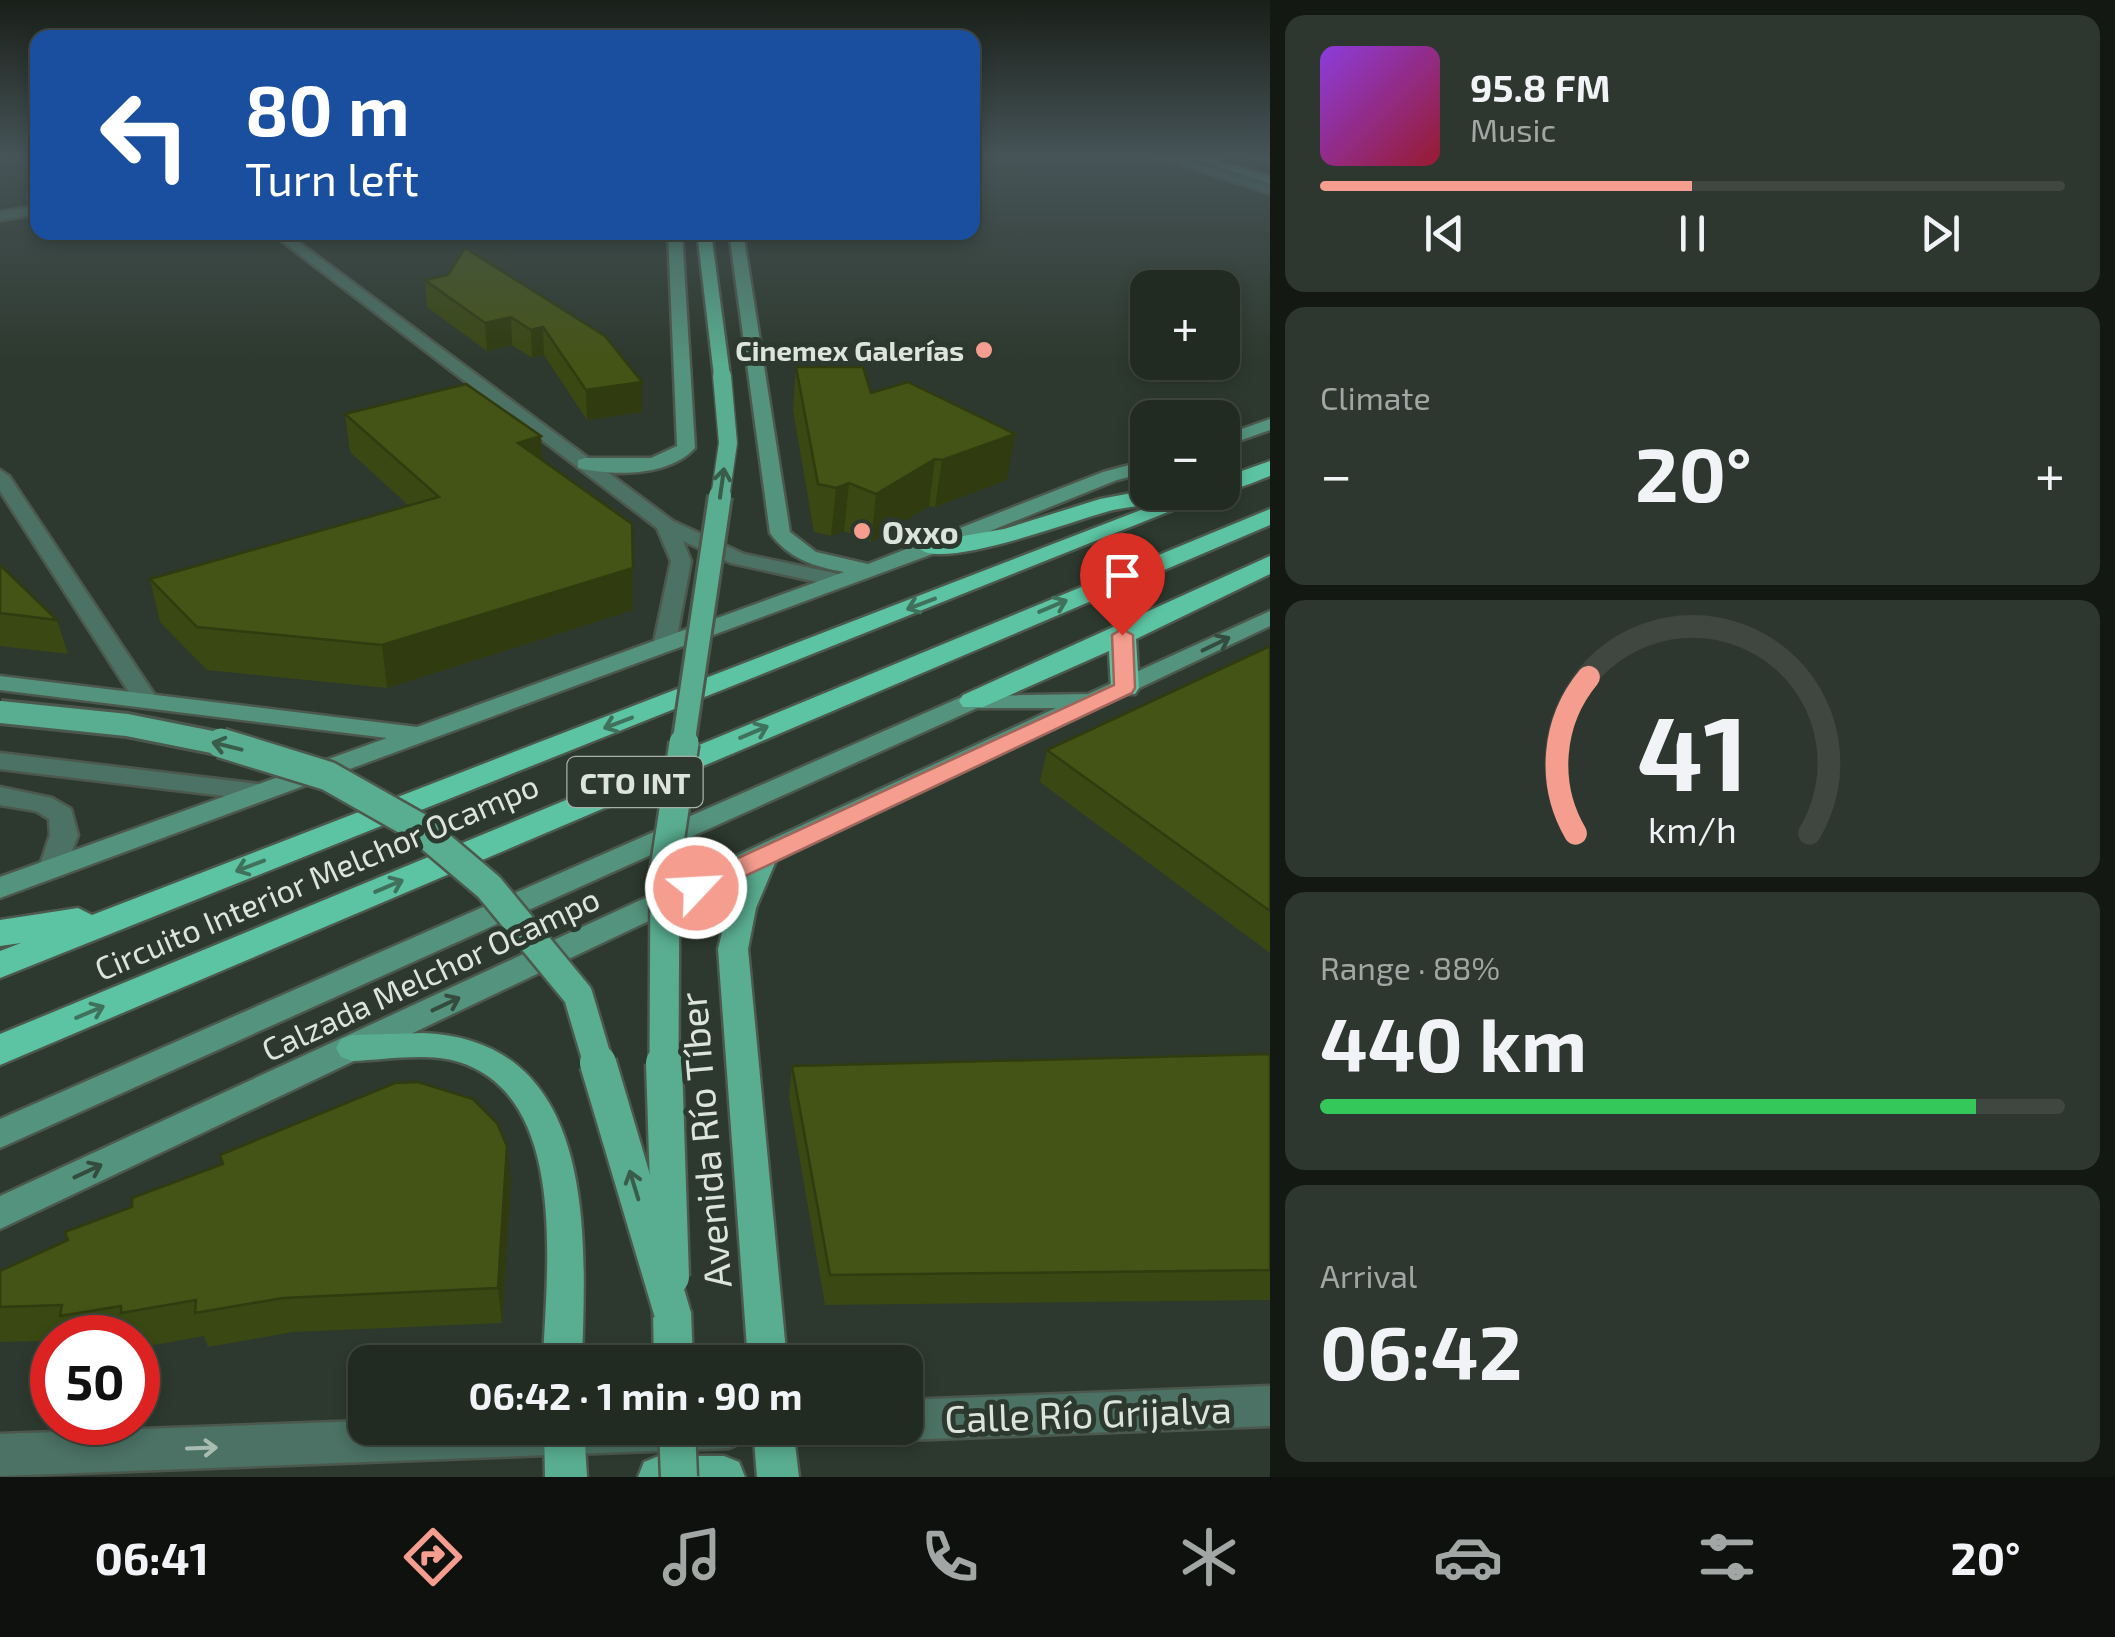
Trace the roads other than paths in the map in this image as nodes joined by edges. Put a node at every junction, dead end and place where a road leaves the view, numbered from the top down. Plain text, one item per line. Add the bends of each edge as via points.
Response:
1 (287, 240) edge
2 (676, 240) edge
3 (705, 240) edge
4 (737, 240) edge
5 (1270, 424) edge
6 (1240, 435) edge
7 (585, 464) junction
8 (1270, 468) edge
9 (1130, 471) edge
10 (0, 476) edge
11 (1240, 480) edge
12 (1130, 500) edge
13 (1163, 510) edge
14 (1270, 516) edge
15 (666, 525) junction
16 (931, 548) junction
17 (1270, 564) edge
18 (869, 570) junction
19 (840, 580) junction
20 (1270, 618) edge
21 (1122, 635) junction
22 (666, 642) junction
23 (0, 683) edge
24 (1124, 688) junction
25 (146, 700) junction
26 (973, 700) junction
27 (1097, 701) junction
28 (0, 712) edge
29 (417, 734) junction
30 (0, 762) edge
31 (259, 792) junction
32 (0, 796) edge
33 (764, 856) junction
34 (53, 868) junction
35 (0, 888) edge
36 (130, 913) junction
37 (0, 933) edge
38 (0, 965) edge
39 (352, 1048) junction
40 (0, 1050) edge
41 (0, 1134) edge
42 (0, 1212) edge
43 (672, 1312) junction
44 (563, 1345) edge
45 (673, 1345) edge
46 (767, 1345) edge
47 (1270, 1406) edge
48 (923, 1419) edge
49 (348, 1440) edge
50 (565, 1445) edge
51 (678, 1445) edge
52 (775, 1445) edge
53 (0, 1455) edge
54 (566, 1477) edge
55 (658, 1477) edge
56 (679, 1477) edge
57 (724, 1477) edge
58 (778, 1477) edge

1 - 7 street
2 - 7 main road via 686,448 654,464
43 -> 3 main road, bridge via 665,868 728,444
4 - 18 main road via 780,533 806,557
5 - 6 main road
7 - 15 street
8 - 11 highway, Circuito Interior Melchor Ocampo / CTO INT
9 - 16 main road
10 - 25 street
12 - 16 highway via 1008,536
13 -> 36 highway, Circuito Interior Melchor Ocampo / CTO INT
40 -> 14 highway, Circuito Interior Melchor Ocampo / CTO INT
15 - 19 street via 738,559
15 - 22 street via 681,561
16 - 18 main road
17 - 21 highway
18 - 19 main road
19 - 22 main road
24 -> 20 main road, Calzada Melchor Ocampo
21 - 24 highway
21 - 26 highway
22 - 29 main road
23 - 25 main road
24 - 27 main road, Calzada Melchor Ocampo
25 - 29 main road
26 - 27 main road
26 - 41 main road
27 - 33 main road, Calzada Melchor Ocampo
43 -> 28 main road, bridge via 578,995 490,888 418,827 328,776 229,745
29 - 31 main road
30 - 31 street
31 - 34 main road
32 - 34 street via 62,815 64,835
39 -> 33 main road, Calzada Melchor Ocampo
33 - 46 main road, Avenida Río Tíber via 734,949
34 - 35 main road
36 - 37 highway
36 - 38 highway, Circuito Interior Melchor Ocampo / CTO INT
42 -> 39 main road, Calzada Melchor Ocampo
39 - 44 main road via 464,1050 506,1069 536,1102 560,1183
43 - 45 main road
47 - 48 street, Calle Río Grijalva
53 -> 49 street
50 - 54 main road
51 - 56 main road, bridge
52 - 58 main road
55 - 57 main road

